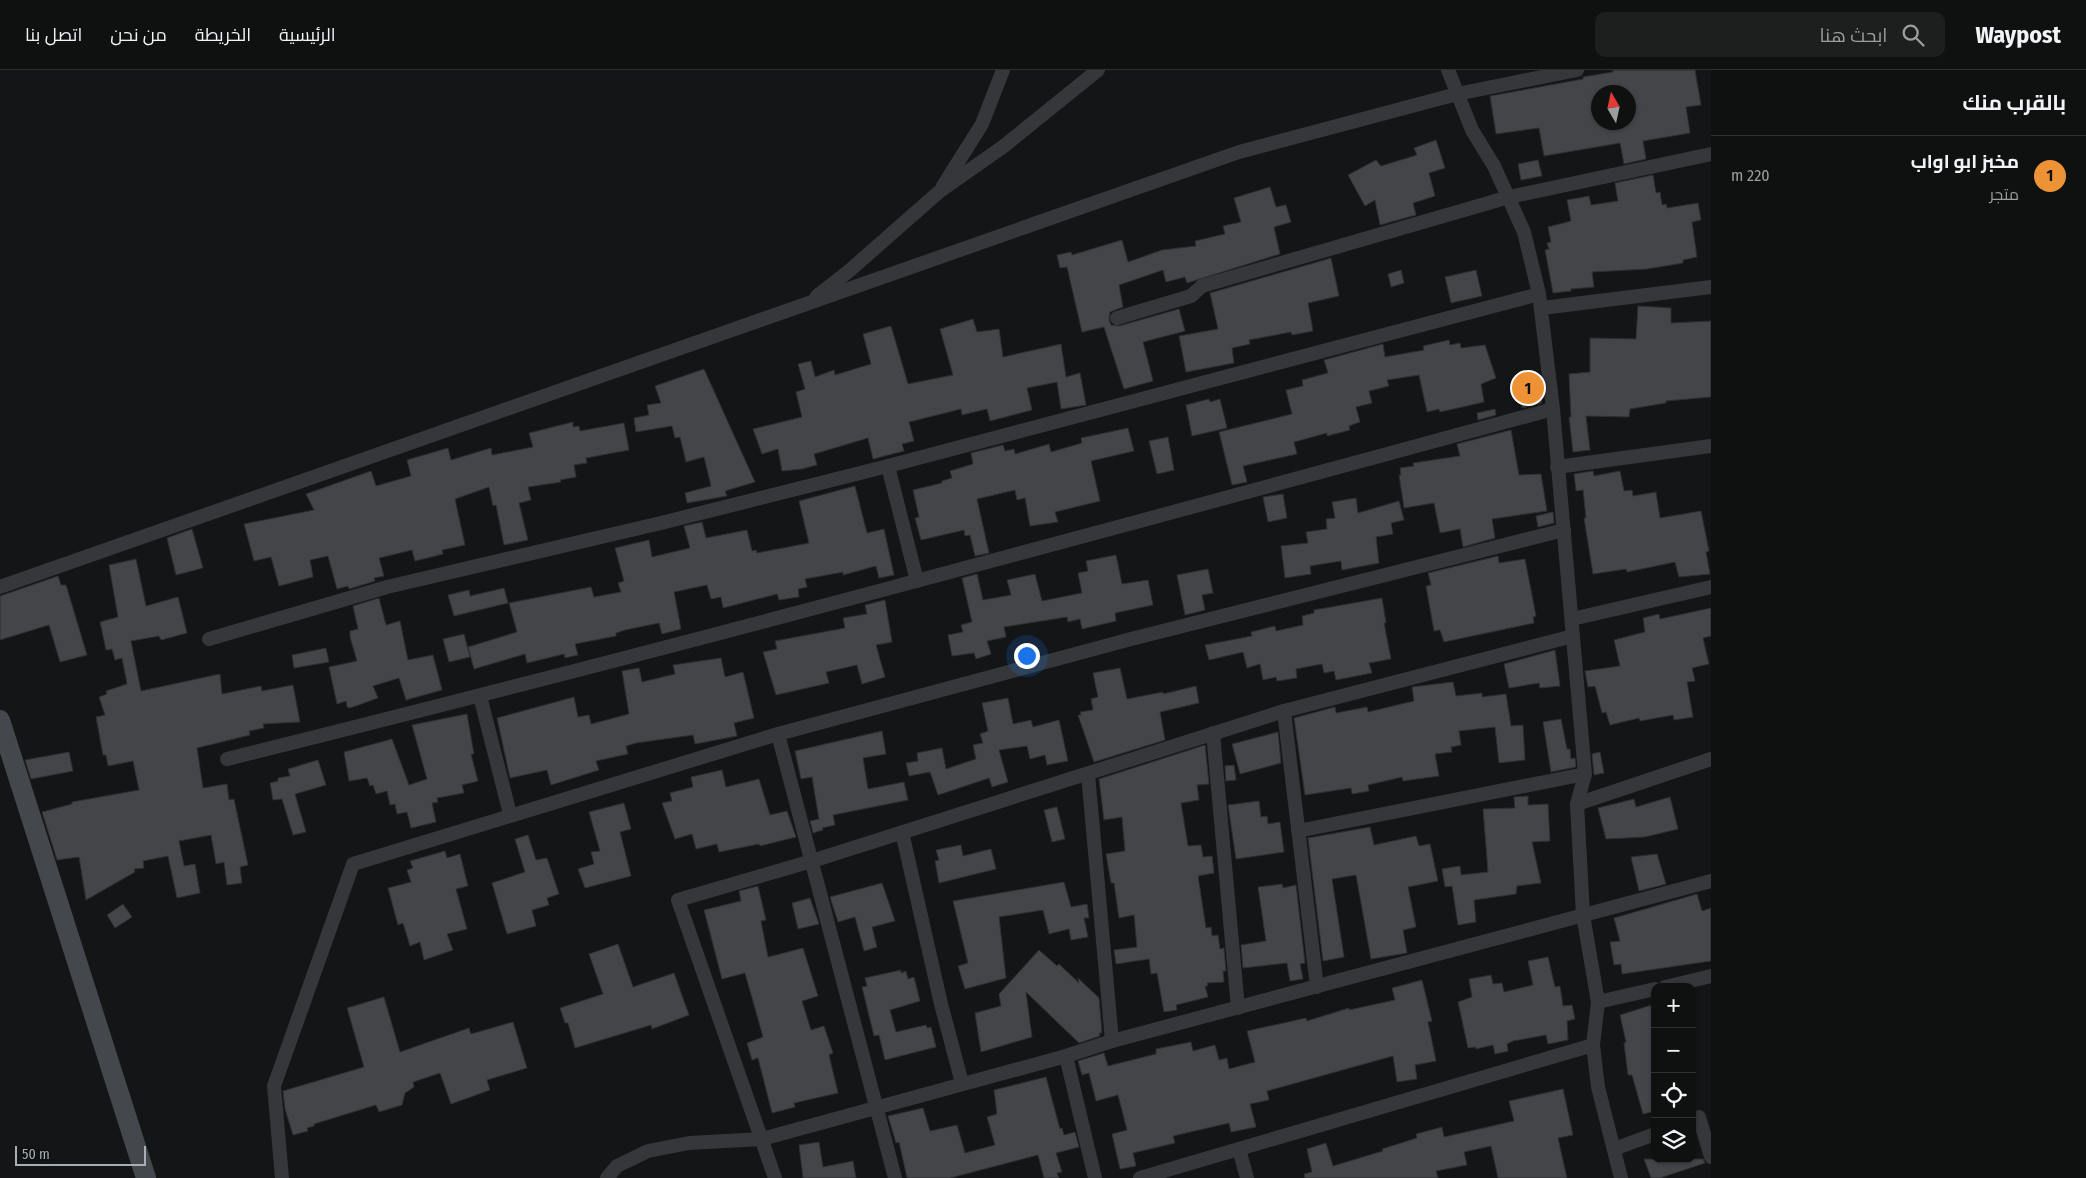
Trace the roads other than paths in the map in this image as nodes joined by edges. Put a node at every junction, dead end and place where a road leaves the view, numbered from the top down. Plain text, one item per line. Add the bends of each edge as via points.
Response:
1 (1003, 70) edge
2 (1098, 70) edge
3 (1448, 70) edge
4 (1577, 70) edge
5 (1456, 94) junction
6 (1711, 154) edge
7 (940, 191) junction
8 (1509, 197) junction
9 (1711, 287) edge
10 (1539, 294) junction
11 (806, 304) junction
12 (1542, 308) junction
13 (1117, 318) dead end
14 (1553, 409) junction
15 (1711, 446) edge
16 (888, 466) junction
17 (1557, 467) junction
18 (1564, 530) junction
19 (917, 581) junction
20 (0, 587) edge
21 (1711, 588) edge
22 (1572, 619) junction
23 (1573, 636) junction
24 (209, 639) dead end
25 (480, 696) junction
26 (1284, 711) junction
27 (0, 720) edge
28 (778, 734) junction
29 (1213, 734) junction
30 (227, 759) dead end
31 (1711, 759) edge
32 (1088, 774) junction
33 (1585, 774) junction
34 (1577, 804) junction
35 (510, 814) junction
36 (1298, 831) junction
37 (902, 832) junction
38 (812, 861) junction
39 (1711, 881) edge
40 (1583, 915) junction
41 (1711, 976) edge
42 (1682, 983) edge
43 (1317, 987) junction
44 (1651, 990) edge
45 (1598, 1002) junction
46 (1238, 1008) junction
47 (1112, 1041) junction
48 (1593, 1045) junction
49 (1066, 1056) junction
50 (962, 1082) junction
51 (876, 1108) junction
52 (1701, 1116) edge
53 (1651, 1135) edge
54 (762, 1138) junction
55 (1239, 1149) junction
56 (1614, 1149) junction
57 (1711, 1157) edge
58 (146, 1178) edge
59 (282, 1178) edge
60 (607, 1178) edge
61 (775, 1178) edge
62 (895, 1178) edge
63 (1095, 1178) edge
64 (1140, 1178) edge
65 (1247, 1178) edge
66 (1621, 1178) edge

1 - 7 street via 982,124
2 - 7 street via 1004,146
3 - 5 street
4 - 5 street
5 - 8 street
5 - 11 street via 1240,152
6 - 8 street
7 - 11 street
8 - 10 street via 1524,232
8 - 13 street via 1202,286 1191,296
9 - 12 street
10 - 12 street
10 - 16 street
11 - 20 street
12 - 14 street
14 - 17 street
14 - 19 street
15 - 17 street
16 - 19 street
16 - 24 street via 387,587
17 - 18 street
18 - 22 street
18 - 28 street via 1140,636
19 - 25 street
21 - 22 street
22 - 23 street
23 - 26 street
23 - 33 street
25 - 30 street
25 - 35 street
26 - 29 street
26 - 36 street
27 - 58 street
28 - 35 street
28 - 38 street
29 - 32 street
29 - 46 street
31 - 34 street
32 - 37 street
32 - 47 street
33 - 34 street
33 - 36 street
34 - 40 street
35 - 59 street via 352,864 274,1086
36 - 43 street
37 - 38 street
37 - 50 street
38 - 51 street
38 - 54 street via 678,900
39 - 40 street
40 - 43 street
40 - 45 street
41 - 42 street
43 - 46 street
44 - 45 street
45 - 48 street
46 - 47 street
47 - 49 street
48 - 55 street
48 - 56 street via 1598,1087
49 - 50 street
49 - 63 street
50 - 51 street
51 - 54 street
51 - 62 street
52 - 57 street
53 - 56 street
54 - 60 street via 689,1143 648,1151 617,1166
54 - 61 street
55 - 64 street
55 - 65 street
56 - 66 street

